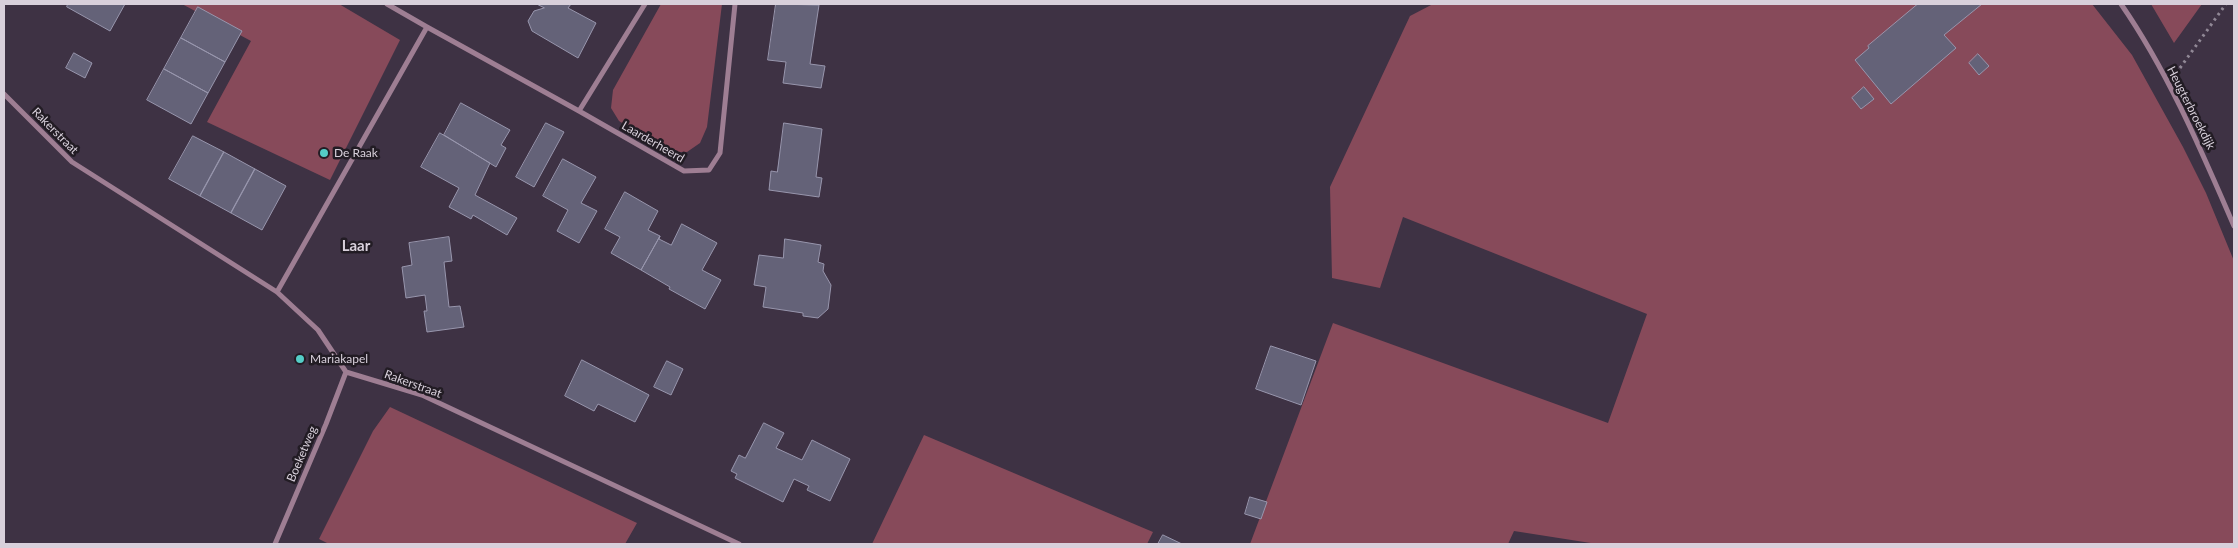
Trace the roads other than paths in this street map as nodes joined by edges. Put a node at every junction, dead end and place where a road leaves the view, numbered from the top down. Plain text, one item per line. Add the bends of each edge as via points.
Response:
1 (388, 4) edge
2 (645, 4) edge
3 (735, 4) edge
4 (2121, 4) edge
5 (426, 28) junction
6 (4, 94) edge
7 (579, 111) junction
8 (2234, 226) edge
9 (278, 292) junction
10 (346, 372) junction
11 (275, 544) edge
12 (739, 544) edge

1 - 5 street
2 - 7 street
3 - 7 street, Laarderheerd via 720,153 710,170 684,171
4 - 8 street, Heugterbroekdijk via 2145,38 2199,143
5 - 7 street
5 - 9 street
6 - 9 street, Rakerstraat via 72,162
9 - 10 street, Rakerstraat via 318,330
10 - 11 street, Boeketweg
10 - 12 street, Rakerstraat via 422,395

